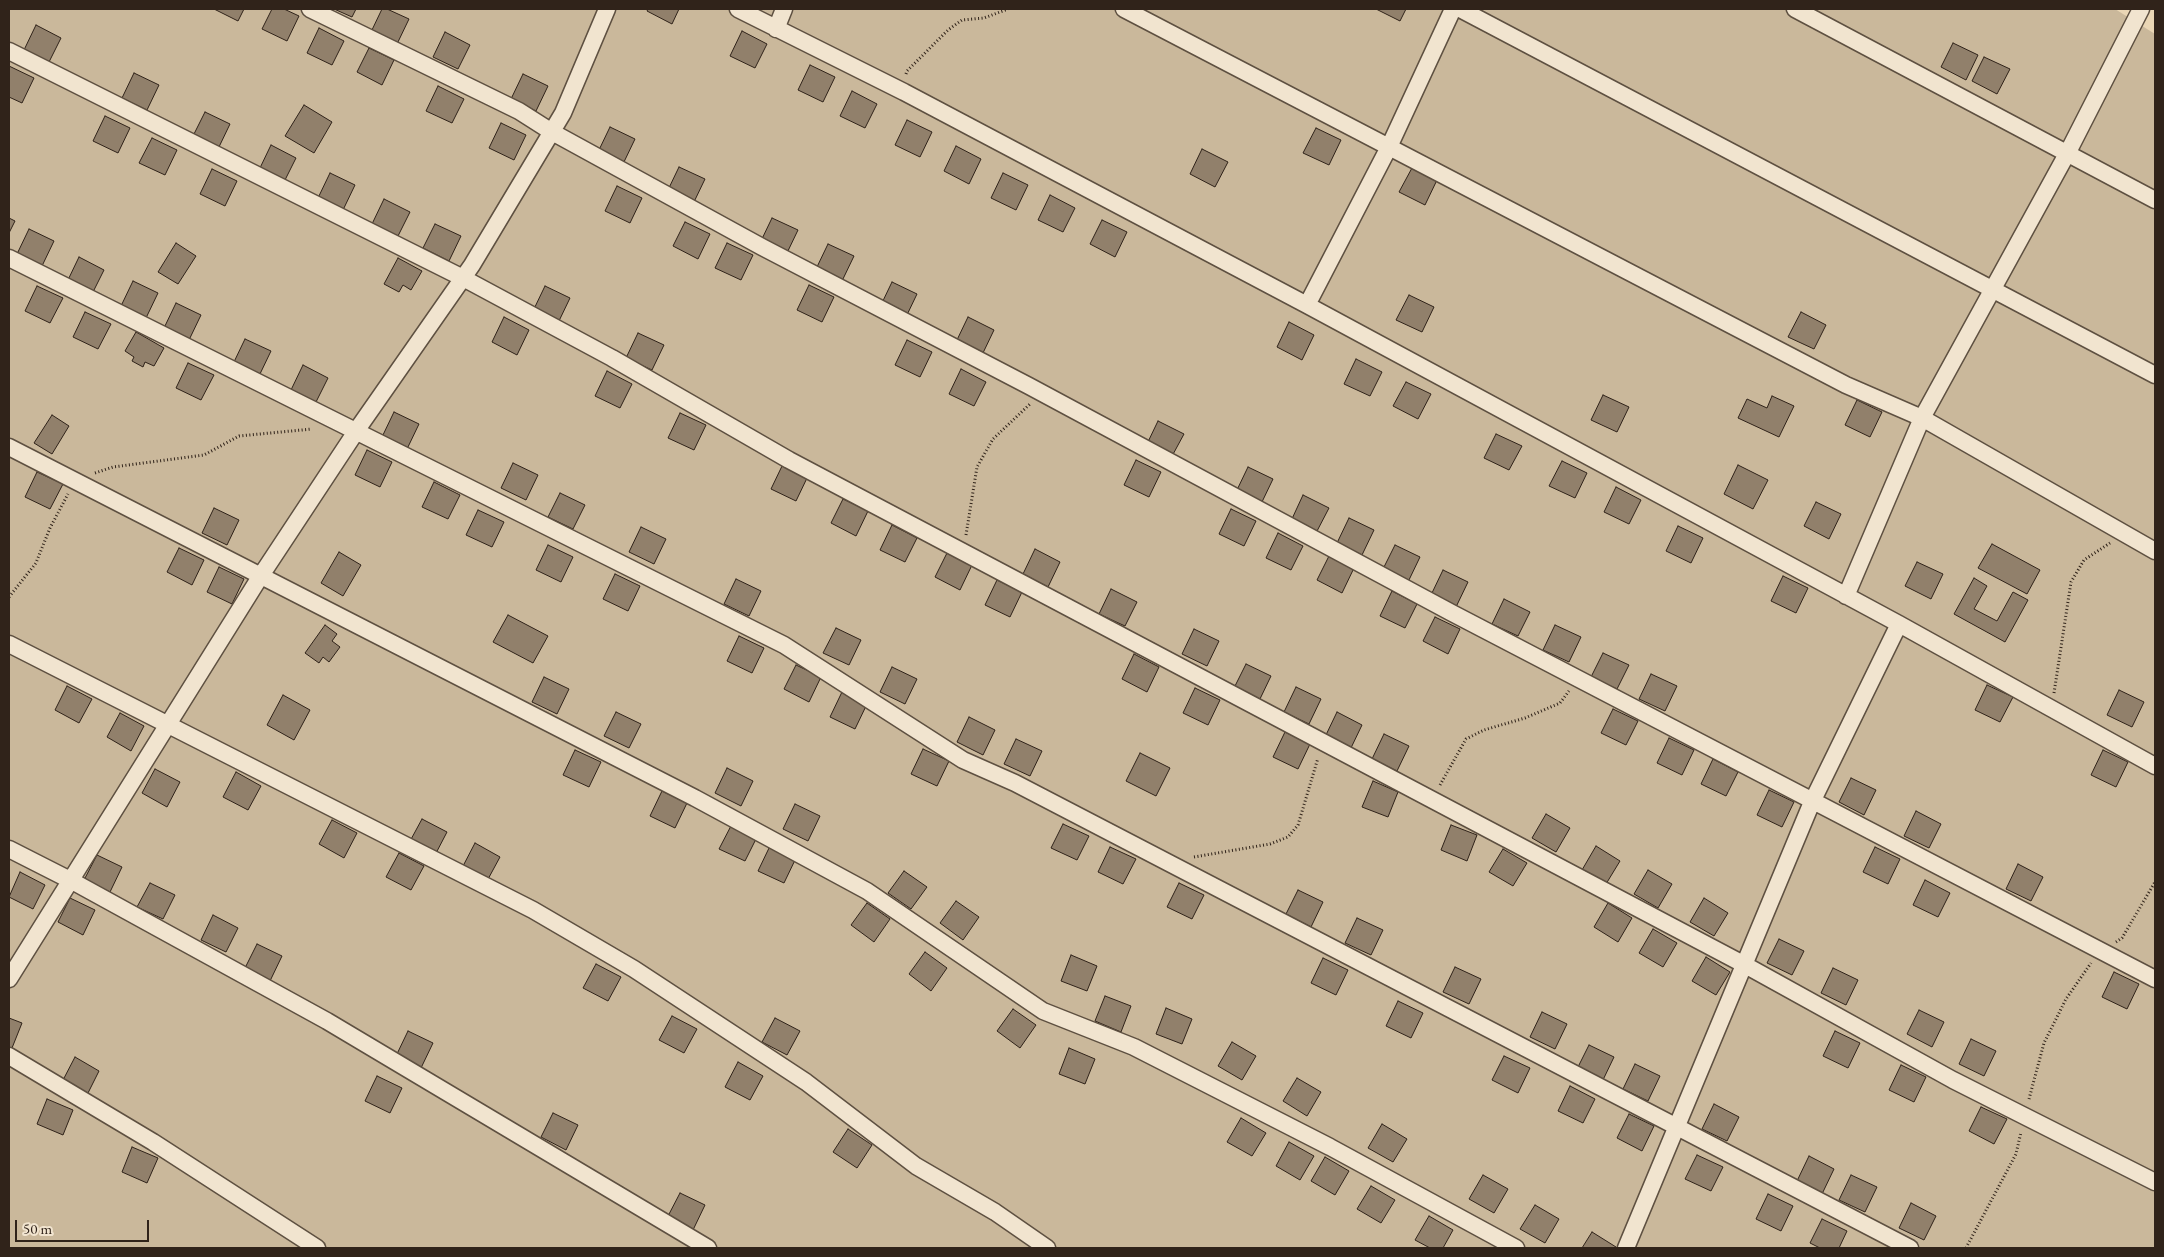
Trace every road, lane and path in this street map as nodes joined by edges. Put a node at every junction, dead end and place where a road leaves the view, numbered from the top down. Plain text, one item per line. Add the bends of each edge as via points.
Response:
1 (310, 9) edge
2 (607, 9) edge
3 (738, 9) edge
4 (784, 9) edge
5 (1008, 9) edge
6 (1124, 9) edge
7 (1453, 9) edge
8 (1460, 9) edge
9 (1795, 9) edge
10 (2141, 9) edge
11 (776, 29) junction
12 (9, 51) edge
13 (904, 92) junction
14 (552, 132) junction
15 (1389, 147) junction
16 (2068, 152) junction
17 (2155, 200) edge
18 (9, 258) edge
19 (463, 278) junction
20 (1993, 288) junction
21 (1307, 305) junction
22 (2155, 375) edge
23 (1036, 390) junction
24 (1922, 418) junction
25 (316, 429) dead end
26 (357, 433) junction
27 (9, 447) edge
28 (76, 480) junction
29 (2125, 533) junction
30 (2155, 551) edge
31 (963, 552) junction
32 (260, 577) junction
33 (1846, 596) junction
34 (9, 598) edge
35 (1899, 624) junction
36 (9, 644) edge
37 (1578, 679) junction
38 (2052, 708) junction
39 (168, 724) junction
40 (1322, 743) junction
41 (2155, 766) edge
42 (1430, 801) junction
43 (1812, 802) junction
44 (9, 849) edge
45 (1165, 861) junction
46 (72, 881) junction
47 (2155, 882) edge
48 (2101, 950) junction
49 (1745, 965) junction
50 (2155, 978) edge
51 (9, 979) edge
52 (9, 1056) edge
53 (2024, 1116) junction
54 (1677, 1129) junction
55 (2155, 1182) edge
56 (317, 1248) edge
57 (708, 1248) edge
58 (1047, 1248) edge
59 (1516, 1248) edge
60 (1626, 1248) edge
61 (1910, 1248) edge
62 (1966, 1248) edge

1 - 14 street via 519,111
2 - 14 street
3 - 11 street
4 - 11 street
5 - 13 path via 984,18 962,20 948,30 907,71
6 - 15 street
7 - 15 street
8 - 20 street
9 - 16 street
10 - 16 street
11 - 13 street
12 - 19 street
13 - 21 street
14 - 19 street
14 - 23 street via 762,247
15 - 21 street
15 - 24 street via 1846,385
16 - 17 street
16 - 20 street
18 - 26 street
19 - 26 street
19 - 31 street via 612,358 789,460
20 - 22 street
20 - 24 street
21 - 33 street
23 - 31 path via 1028,407 994,440 977,467
23 - 37 street
24 - 29 street
24 - 33 street
25 - 28 path via 239,436 204,455 113,467
26 - 32 street
26 - 45 street via 784,645 963,760 1015,783
27 - 28 street
28 - 32 street
28 - 34 path via 50,528 36,563
29 - 30 street
29 - 38 path via 2084,560 2072,582
31 - 40 street
32 - 39 street
32 - 59 street via 686,794 867,892 1043,1011 1134,1047 1330,1147
33 - 35 street
35 - 38 street
35 - 43 street
36 - 39 street
37 - 42 path via 1560,703 1466,739
37 - 43 street
38 - 41 street
39 - 46 street
39 - 58 street via 533,910 634,969 806,1082 916,1166 995,1212
40 - 42 street
40 - 45 path via 1298,825 1288,837 1270,844
42 - 49 street
43 - 48 street
43 - 49 street
44 - 46 street
45 - 54 street
46 - 51 street
46 - 57 street via 327,1021
47 - 48 path via 2122,938
48 - 50 street
48 - 53 path via 2066,999 2044,1043
49 - 53 street via 1952,1080
49 - 54 street
52 - 56 street via 153,1142
53 - 55 street
53 - 62 path via 2016,1154
54 - 60 street
54 - 61 street

